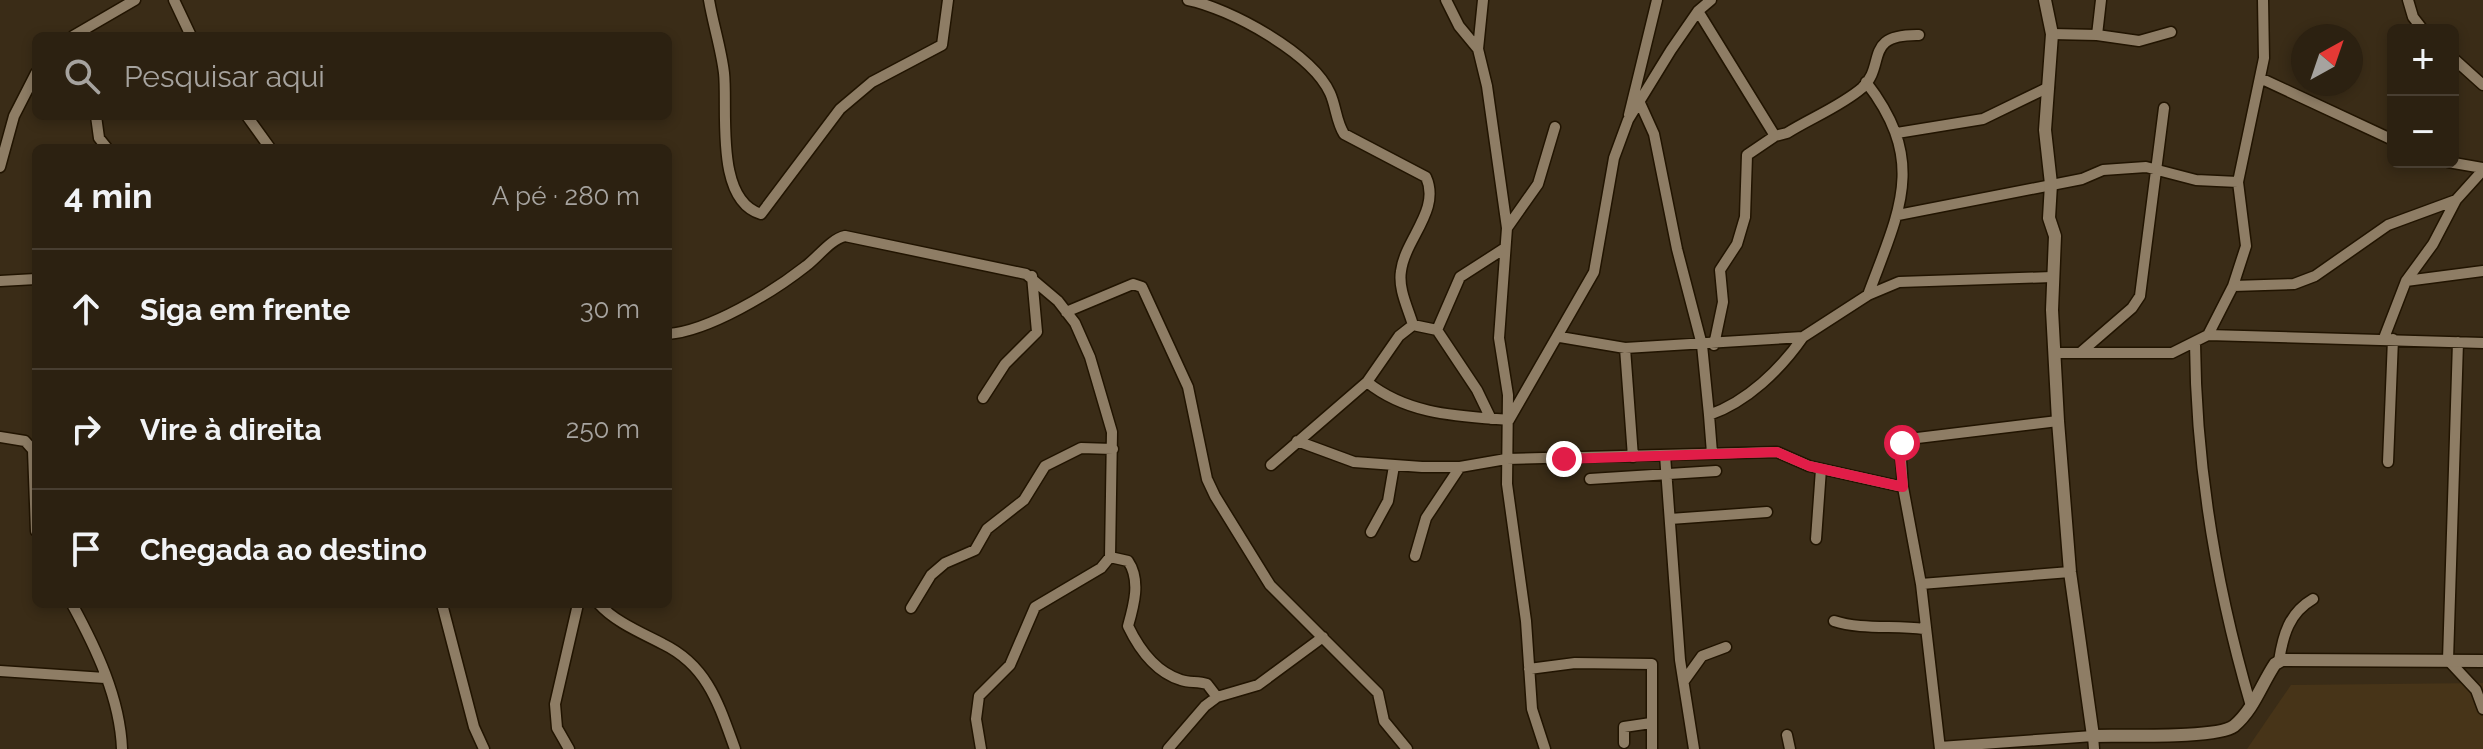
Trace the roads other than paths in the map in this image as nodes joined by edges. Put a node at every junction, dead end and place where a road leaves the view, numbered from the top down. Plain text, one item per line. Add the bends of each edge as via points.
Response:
1 (135, 0) edge
2 (174, 0) edge
3 (709, 0) edge
4 (948, 0) edge
5 (1188, 0) edge
6 (1446, 0) edge
7 (1483, 0) edge
8 (1657, 0) edge
9 (1711, 0) edge
10 (2045, 0) edge
11 (2101, 0) edge
12 (2263, 0) edge
13 (2408, 0) edge
14 (1698, 11) junction
15 (2418, 24) edge
16 (82, 32) edge
17 (189, 32) edge
18 (2171, 32) dead end
19 (2052, 34) junction
20 (1919, 35) dead end
21 (2097, 35) junction
22 (1478, 49) junction
23 (2459, 63) edge
24 (2260, 78) junction
25 (32, 81) edge
26 (1866, 82) junction
27 (2483, 85) edge
28 (2049, 87) junction
29 (1640, 103) junction
30 (2164, 108) dead end
31 (97, 120) edge
32 (250, 120) edge
33 (1628, 120) junction
34 (1555, 127) dead end
35 (1897, 133) junction
36 (1775, 136) junction
37 (2387, 137) edge
38 (104, 144) edge
39 (267, 144) edge
40 (2459, 164) edge
41 (0, 167) edge
42 (2157, 168) junction
43 (2483, 169) edge
44 (2238, 182) junction
45 (2051, 184) junction
46 (2456, 200) junction
47 (1898, 215) junction
48 (1507, 228) junction
49 (1505, 248) junction
50 (2483, 271) edge
51 (1032, 276) junction
52 (2052, 277) junction
53 (32, 279) edge
54 (0, 281) edge
55 (2406, 281) junction
56 (2233, 286) junction
57 (1868, 295) junction
58 (1066, 312) junction
59 (1413, 325) junction
60 (1437, 330) junction
61 (672, 334) edge
62 (2208, 335) junction
63 (1560, 337) junction
64 (1803, 337) junction
65 (2388, 338) junction
66 (2458, 342) junction
67 (2195, 343) junction
68 (2483, 343) edge
69 (1702, 345) junction
70 (1714, 345) junction
71 (1625, 348) junction
72 (2055, 353) junction
73 (2080, 353) junction
74 (1367, 382) junction
75 (983, 398) dead end
76 (1709, 415) junction
77 (1491, 419) junction
78 (1509, 420) junction
79 (2058, 421) junction
80 (0, 437) edge
81 (1297, 441) junction
82 (32, 449) edge
83 (1113, 449) junction
84 (1712, 453) junction
85 (1665, 455) junction
86 (1633, 457) junction
87 (1506, 459) junction
88 (2388, 462) dead end
89 (1271, 465) dead end
90 (1394, 466) junction
91 (1460, 467) junction
92 (1821, 469) junction
93 (1716, 471) dead end
94 (1666, 473) junction
95 (1590, 479) dead end
96 (1903, 487) junction
97 (1767, 512) dead end
98 (1670, 519) junction
99 (1371, 532) dead end
100 (1816, 539) dead end
101 (1415, 556) dead end
102 (1110, 557) junction
103 (2070, 572) junction
104 (1921, 584) junction
105 (2313, 599) dead end
106 (74, 608) edge
107 (443, 608) edge
108 (577, 608) edge
109 (608, 608) edge
110 (911, 608) dead end
111 (1834, 621) dead end
112 (1924, 629) junction
113 (1323, 637) junction
114 (1726, 647) dead end
115 (2448, 660) junction
116 (2279, 661) junction
117 (2483, 661) edge
118 (1529, 669) junction
119 (0, 671) edge
120 (105, 678) junction
121 (1684, 681) junction
122 (1217, 697) junction
123 (2251, 706) junction
124 (2483, 709) edge
125 (1651, 723) junction
126 (1787, 735) dead end
127 (2094, 742) edge
128 (1624, 743) dead end
129 (1940, 748) edge
130 (122, 749) edge
131 (484, 749) edge
132 (569, 749) edge
133 (735, 749) edge
134 (981, 749) edge
135 (1168, 749) edge
136 (1407, 749) edge
137 (1545, 749) edge
138 (1652, 749) edge
139 (1694, 749) edge
140 (1790, 749) edge

1 - 16 street
2 - 17 street
3 - 4 street via 727,97 726,160 739,192 751,210 761,214 840,109 872,82 942,45
5 - 59 street via 1226,10 1305,63 1331,93 1344,134 1426,177 1428,206 1400,274
6 - 22 street
7 - 22 street
8 - 33 street
9 - 14 street
10 - 19 street
11 - 21 street
12 - 24 street via 2266,32
13 - 15 street
14 - 29 street
14 - 36 street
18 - 21 street via 2139,41
19 - 21 street
19 - 28 street
20 - 26 street via 1890,40 1876,53
22 - 48 street
23 - 27 street
24 - 37 street
24 - 44 street
25 - 41 street via 14,116
26 - 35 street
26 - 36 street
28 - 35 street via 1983,119
28 - 45 street via 2045,130
29 - 33 street
29 - 69 street via 1654,134
30 - 42 street
31 - 38 street
32 - 39 street
33 - 63 street via 1614,158 1594,272
34 - 48 street via 1538,184
35 - 47 street via 1902,154
36 - 70 street via 1747,155 1745,217 1737,244 1720,270 1723,302
40 - 43 street
42 - 44 street via 2196,180
42 - 45 street via 2103,170
42 - 73 street via 2140,296
43 - 46 street
44 - 56 street via 2246,246
45 - 47 street
45 - 52 street
46 - 55 street
46 - 56 street via 2388,225 2315,276 2294,284
47 - 57 street
48 - 49 street
49 - 60 street via 1456,281
49 - 78 street via 1499,338
50 - 55 street
51 - 58 street
51 - 61 street via 840,237 787,280 693,331
51 - 75 street via 1037,332 1005,364
52 - 57 street via 1899,282
52 - 72 street
53 - 54 street
55 - 65 street
56 - 62 street
57 - 64 street
58 - 83 street via 1090,357
58 - 113 street via 1133,284 1142,287 1188,387 1210,487 1264,577
59 - 60 street
59 - 74 street
60 - 77 street
62 - 65 street
62 - 67 street
63 - 71 street
63 - 78 street
64 - 70 street
64 - 76 street via 1778,370
65 - 66 street
65 - 88 street
66 - 68 street
66 - 115 street
67 - 73 street via 2161,354
67 - 123 street via 2205,475 2228,617
69 - 70 street
69 - 71 street
69 - 76 street
71 - 86 street
72 - 73 street
72 - 79 street
74 - 77 street via 1388,399 1412,407
74 - 81 street
76 - 84 street
77 - 78 street
78 - 87 street
79 - 96 street via 1906,440 1899,450
79 - 103 street
80 - 82 street via 25,441
81 - 89 street
81 - 90 street via 1345,460
83 - 102 street
83 - 110 street via 1081,448 1045,466 1024,500 987,529 975,550 931,575
84 - 85 street
84 - 92 street via 1777,452
85 - 86 street
85 - 94 street
86 - 87 street
87 - 91 street
87 - 118 street
90 - 91 street
90 - 99 street via 1388,501
91 - 101 street via 1426,518
92 - 96 street
92 - 100 street
93 - 94 street
94 - 95 street
94 - 98 street
96 - 104 street
97 - 98 street
98 - 121 street
102 - 122 street via 1128,561 1133,569 1136,604 1128,626 1142,651 1161,671 1207,684
102 - 134 street via 1101,568 1035,607 1010,665 979,696
103 - 104 street
103 - 127 street
104 - 112 street
105 - 116 street via 2287,626
106 - 120 street
107 - 131 street
108 - 132 street via 555,704 557,728
109 - 133 street via 700,671 713,689
111 - 112 street
112 - 129 street
113 - 122 street via 1258,685
113 - 136 street via 1378,693 1387,727
114 - 121 street via 1702,656
115 - 116 street
115 - 117 street
115 - 124 street via 2476,690
116 - 123 street
118 - 125 street via 1575,663 1652,664
118 - 137 street via 1532,709
119 - 120 street
120 - 130 street
121 - 139 street
122 - 135 street
123 - 127 street via 2221,732
125 - 128 street via 1624,727
125 - 138 street
126 - 140 street
127 - 129 street

